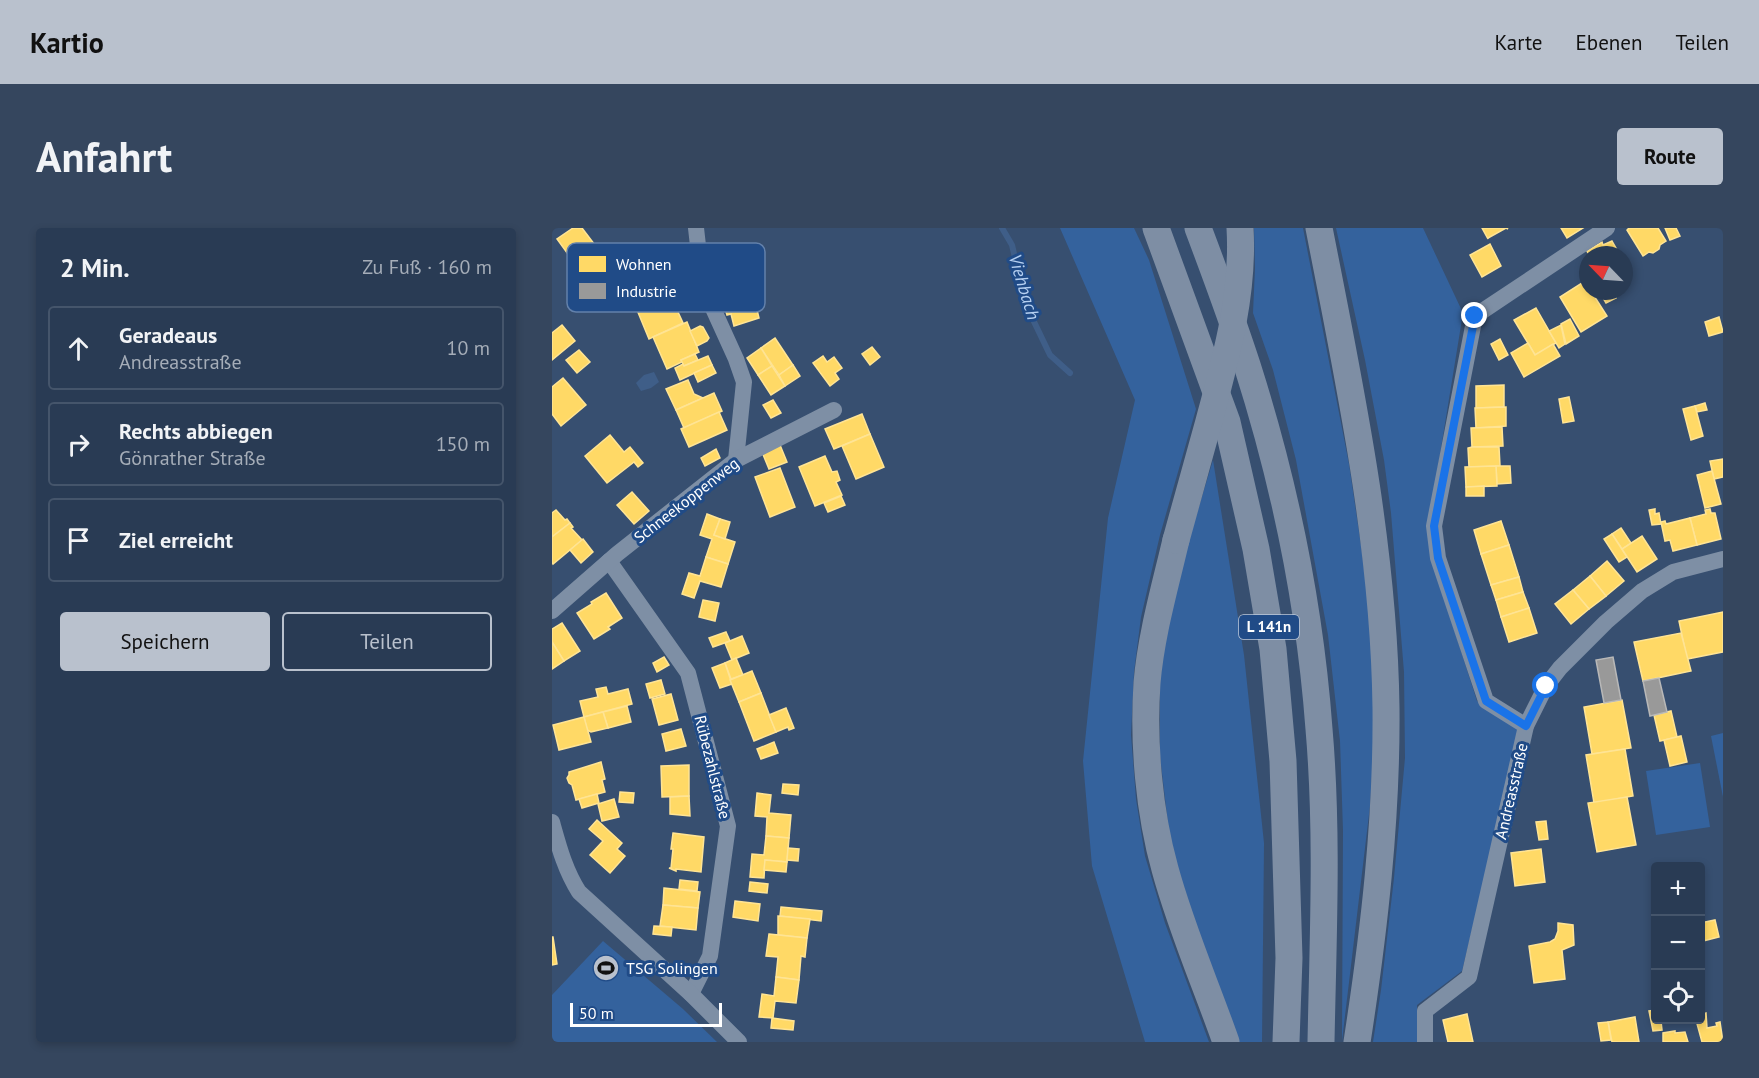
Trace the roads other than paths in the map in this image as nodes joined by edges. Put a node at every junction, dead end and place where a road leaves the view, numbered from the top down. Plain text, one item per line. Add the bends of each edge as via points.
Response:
1 (696, 228) edge
2 (1156, 228) edge
3 (1198, 228) edge
4 (1240, 228) edge
5 (1319, 228) edge
6 (1607, 228) edge
7 (698, 243) edge
8 (715, 312) edge
9 (834, 410) dead end
10 (736, 459) junction
11 (1723, 559) edge
12 (609, 561) junction
13 (552, 611) edge
14 (1526, 726) junction
15 (552, 822) edge
16 (691, 994) junction
17 (738, 1042) edge
18 (1226, 1042) edge
19 (1286, 1042) edge
20 (1321, 1042) edge
21 (1357, 1042) edge
22 (1425, 1042) edge

1 - 7 street
2 - 19 highway, L 141n via 1227,422 1256,549 1273,649 1283,760 1289,958
3 - 20 highway, L 141n via 1247,365 1282,491 1306,614 1319,729 1325,861
4 - 18 highway, bridge via 1238,287 1231,333 1176,540 1147,683 1149,780 1164,869
5 - 21 highway via 1362,455 1384,649 1384,793 1377,893
6 - 14 street via 1475,316 1434,526 1438,558 1486,701
8 - 10 street via 744,382
9 - 10 street, Schneekoppenweg
10 - 12 street, Schneekoppenweg
11 - 14 street, Andreasstraße via 1672,572 1625,604 1560,668
12 - 13 street, Schneekoppenweg
12 - 16 street, Rübezahlstraße via 688,673 728,826 710,956
14 - 22 street, Andreasstraße via 1469,977 1425,1011
15 - 16 street via 562,857 579,892
16 - 17 street

